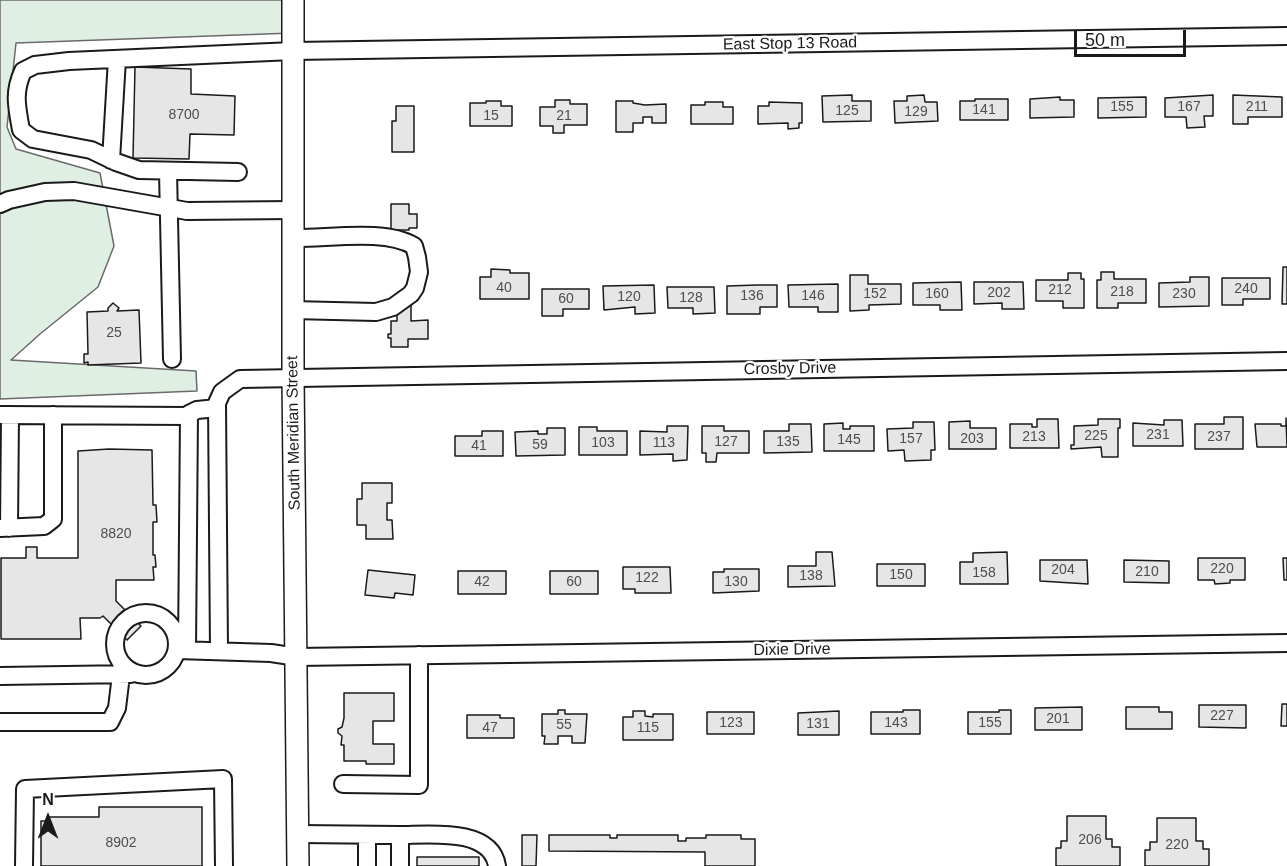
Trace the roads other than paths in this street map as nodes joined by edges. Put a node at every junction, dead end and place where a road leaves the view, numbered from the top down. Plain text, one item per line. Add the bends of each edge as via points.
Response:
1 (292, 0) edge
2 (1287, 36) edge
3 (293, 51) junction
4 (117, 59) junction
5 (111, 159) junction
6 (168, 171) junction
7 (238, 172) dead end
8 (0, 204) edge
9 (170, 208) junction
10 (292, 210) junction
11 (292, 238) junction
12 (292, 310) junction
13 (172, 359) dead end
14 (1287, 361) edge
15 (293, 376) junction
16 (217, 408) junction
17 (5, 415) edge
18 (53, 415) junction
19 (189, 416) junction
20 (4, 528) edge
21 (1287, 643) edge
22 (182, 650) junction
23 (219, 651) junction
24 (418, 655) junction
25 (297, 657) junction
26 (130, 674) junction
27 (0, 676) edge
28 (0, 722) edge
29 (343, 784) dead end
30 (297, 834) junction
31 (367, 835) junction
32 (400, 835) junction
33 (24, 866) edge
34 (224, 866) edge
35 (298, 866) edge
36 (367, 866) edge
37 (400, 866) edge
38 (497, 866) edge

1 - 3 main road, South Meridian Street
2 - 3 street, East Stop 13 Road
3 - 4 street, East Stop 13 Road
3 - 10 main road, South Meridian Street
4 - 5 street
4 - 5 street, East Stop 13 Road via 35,65 23,71 16,85 21,130 33,139 91,150
5 - 6 street, East Stop 13 Road via 139,170
6 - 7 street, East Stop 13 Road
6 - 9 street
8 - 9 street via 45,192 74,191
9 - 10 street via 188,212
9 - 13 street
10 - 11 main road, South Meridian Street
11 - 12 main road, South Meridian Street
11 - 12 street via 395,239 414,246 419,272 411,294 384,310
12 - 15 main road, South Meridian Street
14 - 15 street, Crosby Drive
15 - 16 street, Crosby Drive via 240,379 222,392
15 - 25 main road, South Meridian Street
16 - 19 street via 192,411
16 - 23 street
17 - 18 street
17 - 20 street
18 - 19 street
18 - 20 street via 53,519 44,526
19 - 22 street
21 - 24 street, Dixie Drive
22 - 23 street, Dixie Drive
22 - 26 street via 158,673
22 - 26 street via 174,629 159,615 149,612 129,617 116,633 114,644
23 - 25 street, Dixie Drive
24 - 25 street, Dixie Drive
24 - 29 street via 419,785
25 - 30 main road, South Meridian Street
26 - 27 street
26 - 28 street via 110,722
30 - 31 street
30 - 35 main road, South Meridian Street
31 - 32 street
31 - 36 street
32 - 37 street
32 - 38 street via 461,835 484,845
33 - 34 street via 25,789 223,779

